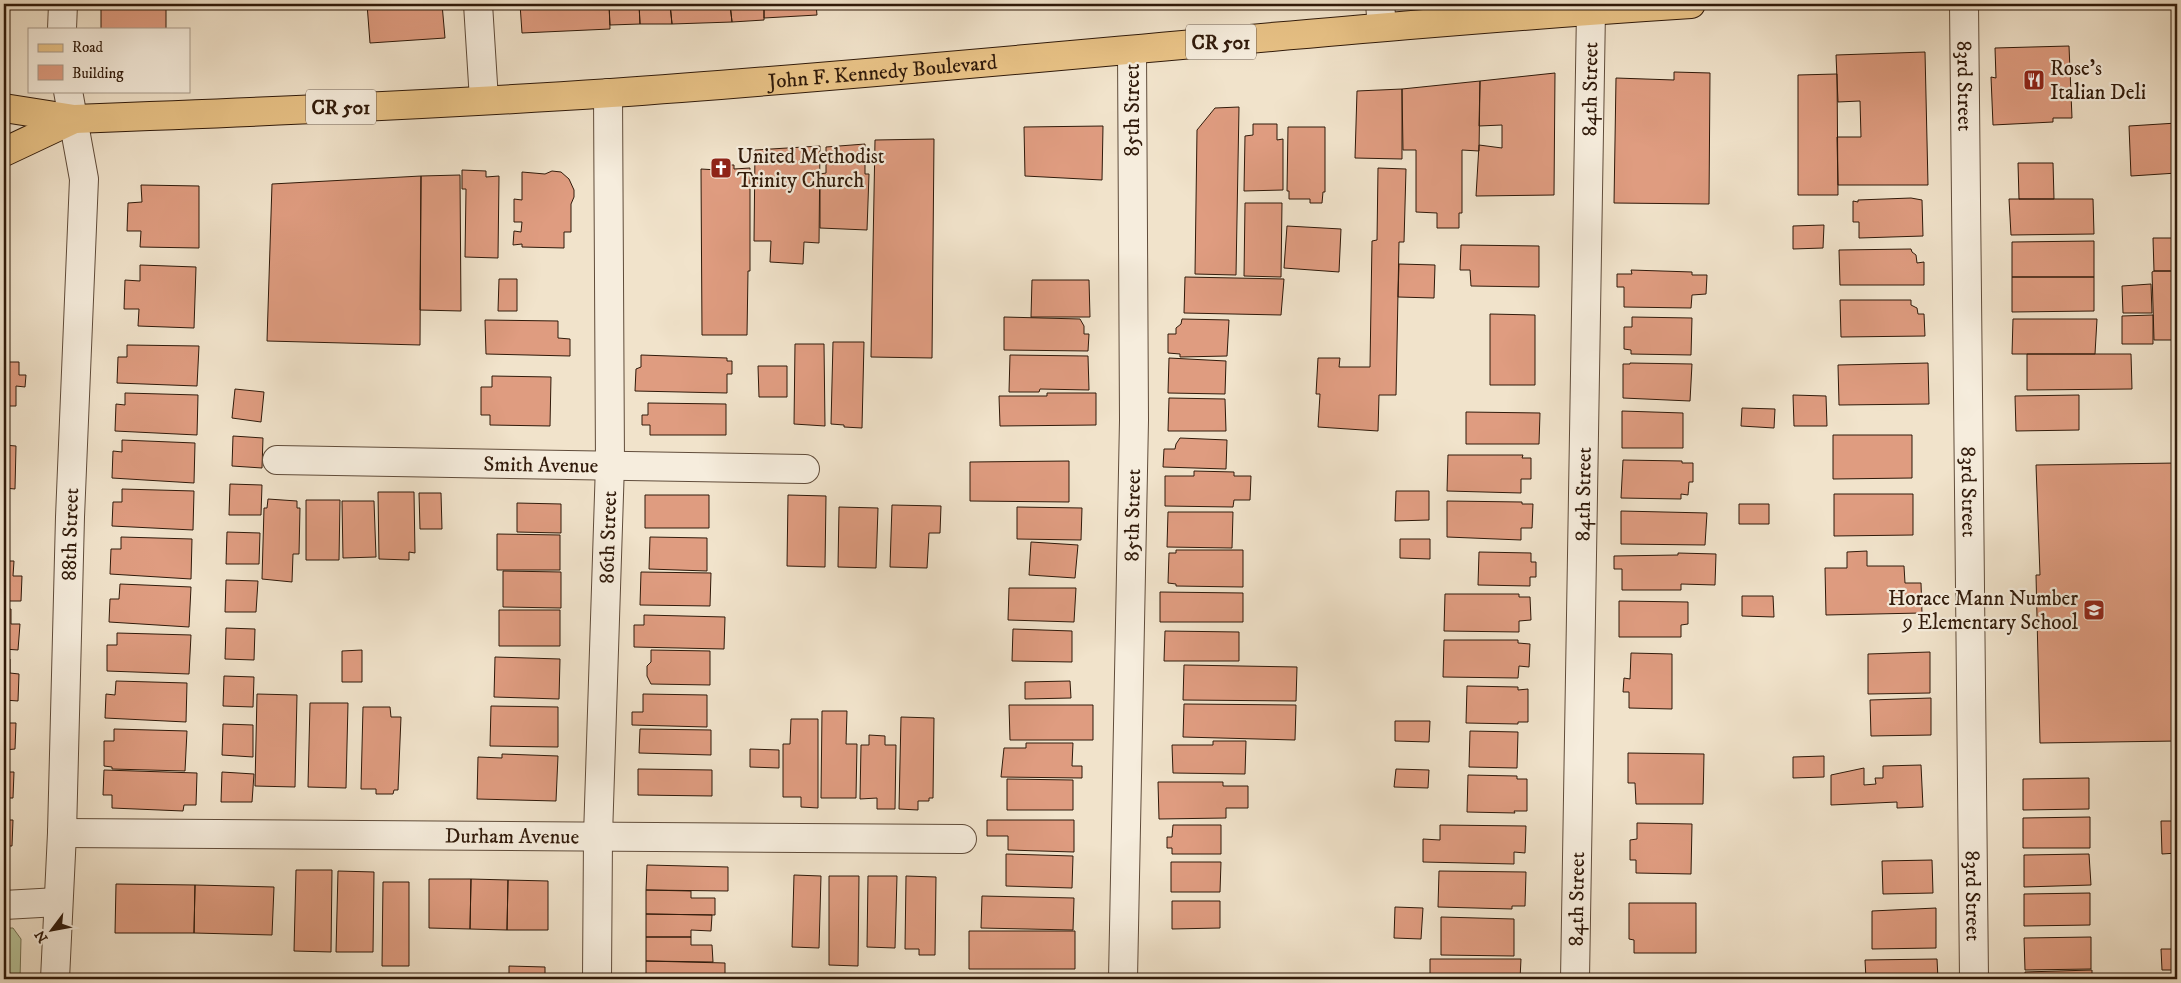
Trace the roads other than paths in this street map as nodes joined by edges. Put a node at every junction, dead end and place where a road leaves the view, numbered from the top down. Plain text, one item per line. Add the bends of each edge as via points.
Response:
1 (63, 4) edge
2 (478, 4) edge
3 (1691, 4) edge
4 (1964, 4) edge
5 (1591, 10) junction
6 (1381, 16) edge
7 (62, 28) edge
8 (1132, 50) junction
9 (68, 92) edge
10 (608, 93) junction
11 (484, 100) junction
12 (4, 108) edge
13 (74, 119) junction
14 (4, 152) edge
15 (277, 460) dead end
16 (610, 464) junction
17 (806, 469) dead end
18 (62, 833) junction
19 (598, 836) junction
20 (962, 839) dead end
21 (58, 902) junction
22 (4, 905) edge
23 (55, 979) edge
24 (597, 979) edge
25 (1124, 979) edge
26 (1574, 979) edge
27 (1974, 979) edge

1 - 7 street
2 - 11 street
3 - 5 main road, John F. Kennedy Boulevard / CR 501
4 - 27 street, 83rd Street
5 - 6 main road, John F. Kennedy Boulevard / CR 501
5 - 26 street, 84th Street
6 - 8 main road, John F. Kennedy Boulevard / CR 501
8 - 10 main road, John F. Kennedy Boulevard / CR 501
8 - 25 street, 85th Street via 1134,420
9 - 13 street, 88th Street
10 - 11 main road, John F. Kennedy Boulevard / CR 501
10 - 16 street, 86th Street
11 - 13 main road, John F. Kennedy Boulevard / CR 501
12 - 13 main road, John F. Kennedy Boulevard / CR 501
13 - 14 main road, John F. Kennedy Boulevard / CR 501
13 - 18 street, 88th Street via 84,179 70,517
15 - 16 street, Smith Avenue
16 - 17 street, Smith Avenue
16 - 19 street, 86th Street
18 - 19 street, Durham Avenue
18 - 21 street, 88th Street
19 - 20 street, Durham Avenue
19 - 24 street, 86th Street
21 - 22 street
21 - 23 street, 88th Street

